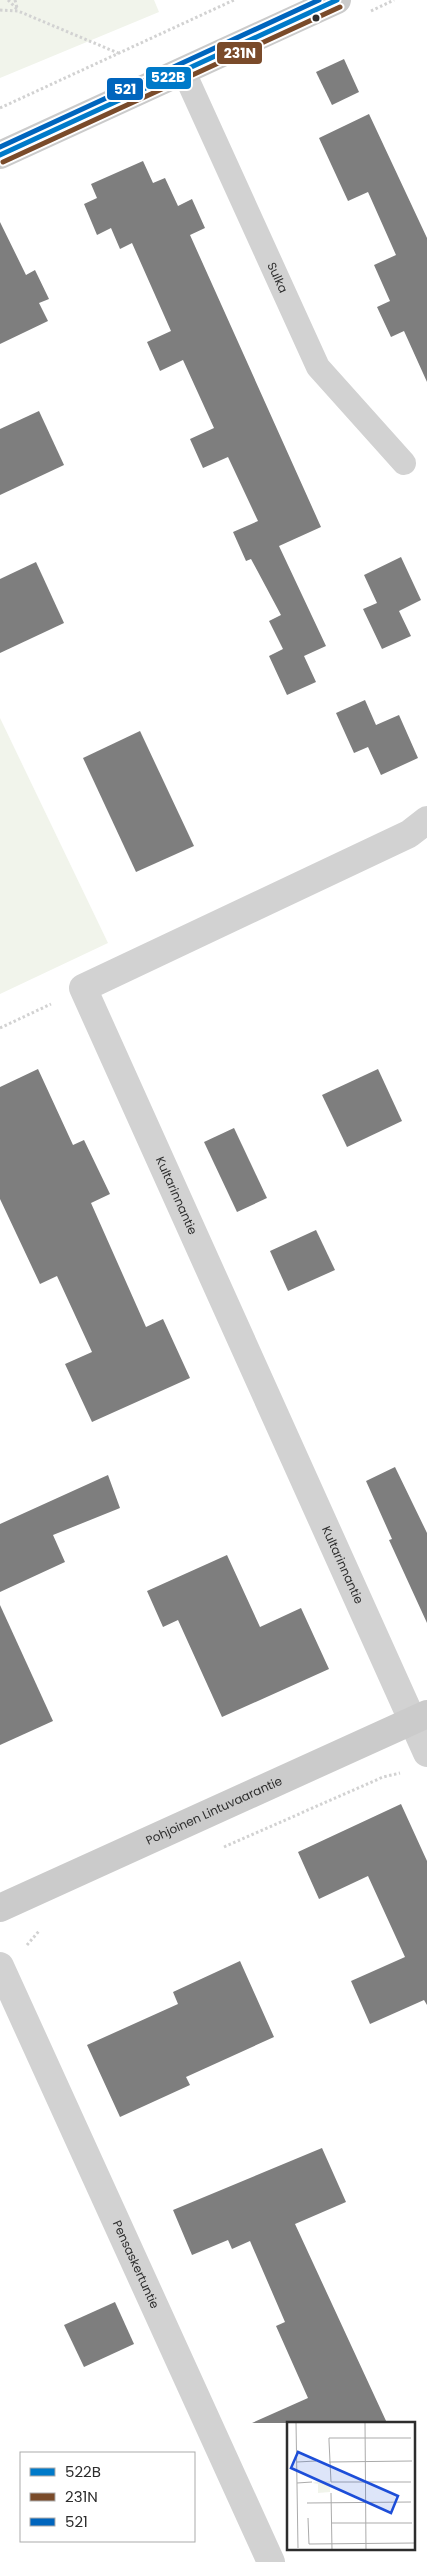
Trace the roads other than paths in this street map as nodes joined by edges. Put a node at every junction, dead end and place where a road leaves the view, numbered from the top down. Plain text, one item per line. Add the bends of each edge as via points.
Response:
1 (337, 0) edge
2 (183, 70) junction
3 (0, 155) edge
4 (404, 463) dead end
5 (427, 820) edge
6 (420, 1717) edge
7 (427, 1753) edge
8 (0, 1908) edge
9 (2, 1970) edge
10 (271, 2562) edge

1 - 2 street
2 - 3 street
2 - 4 lane, Sulka via 318,367
5 - 6 street, Kultarinnantie via 409,834 83,988
6 - 7 street, Kultarinnantie
6 - 8 street, Pohjoinen Lintuvaarantie
9 - 10 street, Pensaskertuntie

